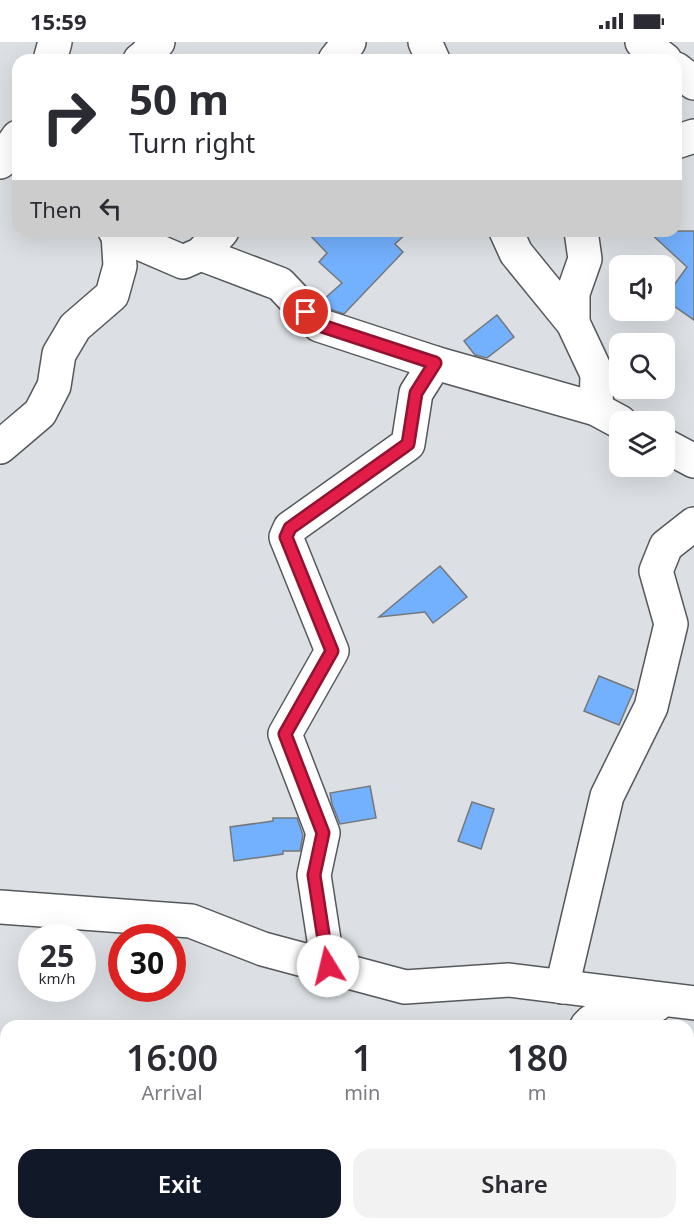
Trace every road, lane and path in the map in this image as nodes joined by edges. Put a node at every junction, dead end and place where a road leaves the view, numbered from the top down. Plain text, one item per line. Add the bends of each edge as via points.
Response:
1 (349, 42) edge
2 (642, 42) edge
3 (339, 54) edge
4 (657, 54) edge
5 (682, 74) edge
6 (694, 83) edge
7 (12, 145) edge
8 (0, 162) edge
9 (117, 237) edge
10 (126, 237) edge
11 (509, 237) edge
12 (582, 237) edge
13 (212, 243) edge
14 (573, 323) junction
15 (435, 363) junction
16 (608, 415) edge
17 (0, 447) edge
18 (675, 451) edge
19 (694, 461) edge
20 (694, 524) edge
21 (0, 907) edge
22 (328, 966) junction
23 (562, 987) junction
24 (685, 1001) edge
25 (597, 1020) edge

1 - 3 street
2 - 4 street
5 - 6 street
7 - 8 street
9 - 17 street via 120,266 112,296 75,327 59,354 54,386 40,413
10 - 13 street via 183,262
11 - 14 street via 516,253
12 - 14 street via 585,259 573,293
13 - 15 street via 280,284 319,325
14 - 16 street via 597,374
15 - 16 street
15 - 22 street via 416,393 408,444 290,528 286,537 332,651 285,734 323,833 314,875
18 - 19 street
20 - 23 street via 666,546 656,571 671,624 651,707 607,796
21 - 22 street via 191,921 263,949
22 - 23 street via 405,987 510,980
23 - 24 street
24 - 25 street

